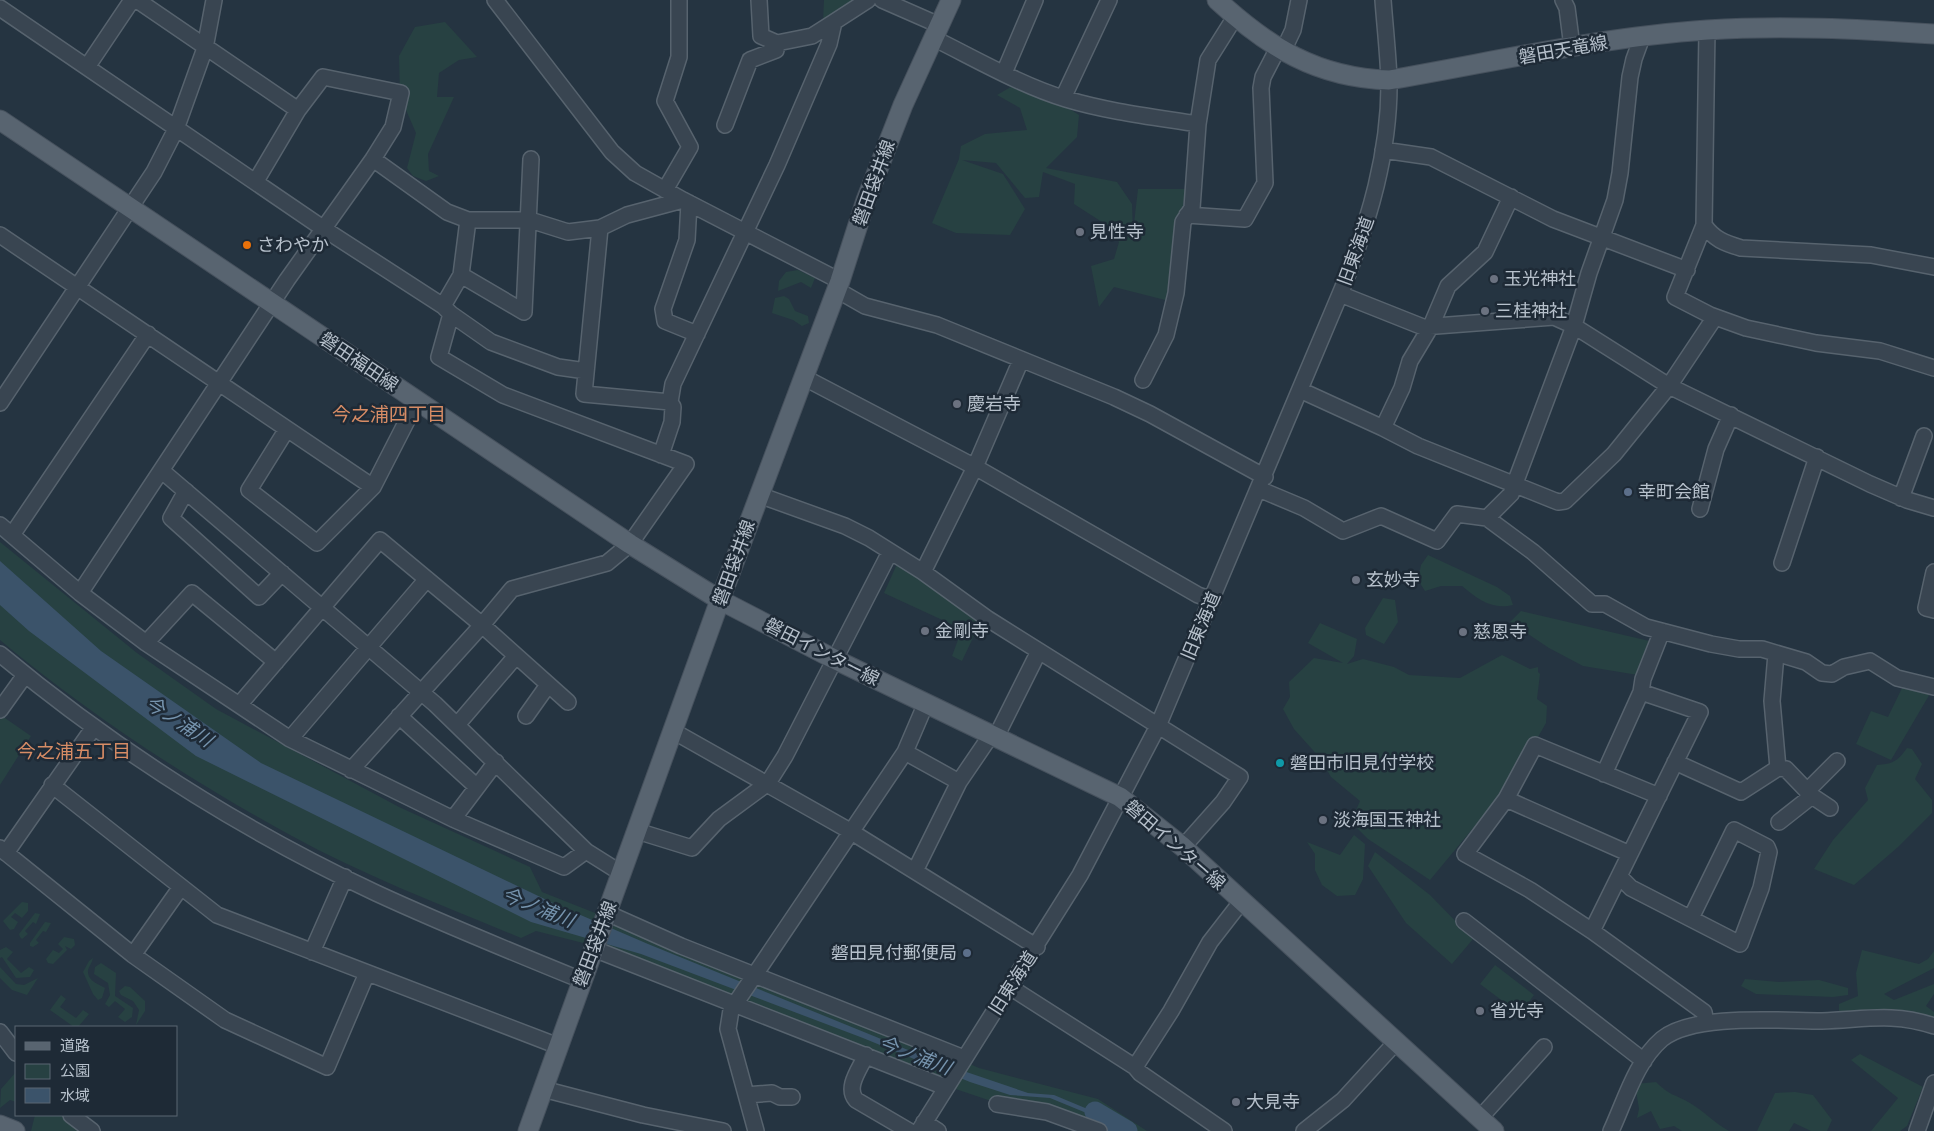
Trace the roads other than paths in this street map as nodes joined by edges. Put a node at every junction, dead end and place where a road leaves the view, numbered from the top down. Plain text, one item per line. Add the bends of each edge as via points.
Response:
1 (132, 0) edge
2 (137, 0) edge
3 (214, 0) edge
4 (495, 0) edge
5 (679, 0) edge
6 (759, 0) edge
7 (868, 0) edge
8 (882, 0) edge
9 (951, 0) edge
10 (1035, 0) edge
11 (1109, 0) edge
12 (1217, 0) edge
13 (1299, 0) edge
14 (1382, 0) edge
15 (1563, 0) edge
16 (0, 8) edge
17 (1236, 17) junction
18 (834, 22) junction
19 (1707, 30) junction
20 (936, 32) junction
21 (1934, 34) edge
22 (1642, 37) junction
23 (777, 43) junction
24 (206, 48) junction
25 (1572, 48) junction
26 (1281, 49) junction
27 (87, 67) junction
28 (1004, 73) junction
29 (1389, 80) junction
30 (1063, 98) junction
31 (298, 110) junction
32 (0, 120) edge
33 (1198, 124) junction
34 (725, 125) dead end
35 (176, 128) junction
36 (1382, 150) junction
37 (372, 159) junction
38 (530, 159) dead end
39 (256, 181) junction
40 (665, 190) junction
41 (1512, 197) junction
42 (686, 202) junction
43 (131, 207) junction
44 (1187, 215) junction
45 (468, 220) junction
46 (530, 220) junction
47 (1704, 224) junction
48 (600, 228) junction
49 (324, 230) junction
50 (745, 232) junction
51 (1, 238) edge
52 (1602, 238) junction
53 (1934, 267) edge
54 (1686, 270) junction
55 (461, 275) junction
56 (78, 286) junction
57 (838, 286) junction
58 (1340, 294) junction
59 (272, 304) junction
60 (447, 310) junction
61 (1715, 317) junction
62 (1432, 326) junction
63 (1574, 326) junction
64 (148, 334) junction
65 (697, 334) junction
66 (1021, 360) junction
67 (1934, 368) edge
68 (586, 371) junction
69 (803, 377) junction
70 (1142, 380) dead end
71 (219, 383) junction
72 (1669, 386) junction
73 (1300, 390) junction
74 (417, 401) junction
75 (670, 402) junction
76 (0, 403) edge
77 (1731, 416) junction
78 (1384, 428) junction
79 (287, 429) junction
80 (1924, 436) dead end
81 (661, 455) junction
82 (1817, 457) junction
83 (975, 467) junction
84 (162, 471) junction
85 (1262, 483) junction
86 (1514, 486) junction
87 (373, 487) junction
88 (186, 491) junction
89 (759, 495) junction
90 (1902, 498) junction
91 (1934, 508) edge
92 (1700, 509) dead end
93 (1487, 518) junction
94 (0, 525) edge
95 (12, 535) junction
96 (630, 544) junction
97 (890, 552) junction
98 (1782, 563) dead end
99 (923, 572) junction
100 (1934, 572) edge
101 (282, 573) junction
102 (427, 579) junction
103 (80, 593) junction
104 (720, 600) junction
105 (1213, 600) junction
106 (322, 608) junction
107 (1934, 610) edge
108 (482, 625) junction
109 (1662, 631) junction
110 (146, 643) junction
111 (370, 647) junction
112 (1039, 651) junction
113 (0, 654) edge
114 (1776, 654) junction
115 (516, 656) junction
116 (834, 659) junction
117 (276, 662) junction
118 (25, 675) junction
119 (548, 685) junction
120 (1934, 687) edge
121 (420, 692) junction
122 (1641, 692) junction
123 (568, 702) dead end
124 (926, 703) junction
125 (239, 705) junction
126 (0, 710) edge
127 (399, 716) junction
128 (526, 716) dead end
129 (457, 725) junction
130 (1158, 726) junction
131 (94, 727) junction
132 (673, 731) junction
133 (993, 736) junction
134 (290, 739) junction
135 (905, 752) junction
136 (1837, 761) dead end
137 (496, 762) junction
138 (1675, 762) junction
139 (1778, 768) junction
140 (351, 770) junction
141 (1604, 774) junction
142 (959, 782) junction
143 (768, 783) junction
144 (52, 786) junction
145 (477, 787) junction
146 (1810, 793) junction
147 (1658, 796) junction
148 (1120, 797) junction
149 (1506, 799) junction
150 (1830, 808) dead end
151 (453, 819) junction
152 (1779, 822) dead end
153 (637, 831) junction
154 (850, 831) junction
155 (1183, 847) junction
156 (3, 851) edge
157 (586, 851) junction
158 (1630, 854) junction
159 (915, 871) junction
160 (621, 873) junction
161 (1619, 876) junction
162 (345, 877) junction
163 (181, 887) junction
164 (1241, 902) junction
165 (606, 916) junction
166 (1691, 918) junction
167 (1464, 921) dead end
168 (1592, 930) junction
169 (595, 946) junction
170 (1037, 947) junction
171 (312, 952) junction
172 (133, 954) junction
173 (367, 973) junction
174 (755, 976) junction
175 (581, 980) junction
176 (1010, 987) junction
177 (735, 1002) junction
178 (1706, 1023) junction
179 (1934, 1026) edge
180 (0, 1032) edge
181 (1396, 1042) junction
182 (558, 1046) junction
183 (1544, 1047) dead end
184 (15, 1052) edge
185 (866, 1056) junction
186 (964, 1058) junction
187 (1644, 1061) junction
188 (1135, 1067) junction
189 (1934, 1083) edge
190 (946, 1086) junction
191 (543, 1089) junction
192 (746, 1095) junction
193 (792, 1097) dead end
194 (997, 1104) dead end
195 (72, 1116) edge
196 (0, 1125) edge
197 (1487, 1125) edge
198 (921, 1126) edge
199 (15, 1131) edge
200 (92, 1131) edge
201 (528, 1131) edge
202 (723, 1131) edge
203 (756, 1131) edge
204 (910, 1131) edge
205 (938, 1131) edge
206 (1099, 1131) edge
207 (1224, 1131) edge
208 (1304, 1131) edge
209 (1611, 1131) edge
210 (1917, 1131) edge

1 - 27 street
2 - 24 street
3 - 24 street
4 - 40 street via 612,152 635,173
5 - 40 street via 679,57 665,102 690,147
6 - 23 street via 761,36
7 - 18 street
8 - 20 street
9 - 20 main road, 磐田袋井線
10 - 28 street
11 - 30 street
12 - 17 main road, 磐田天竜線
13 - 26 street via 1293,30
14 - 29 street, 旧東海道
15 - 25 street
16 - 27 street
17 - 26 main road, 磐田天竜線
17 - 33 street via 1208,60
18 - 23 street via 812,36
18 - 50 street via 829,44
19 - 21 main road, 磐田天竜線 via 1812,27
19 - 22 main road, 磐田天竜線
19 - 47 street
20 - 28 street
20 - 57 main road, 磐田袋井線 via 903,105
22 - 25 main road, 磐田天竜線
22 - 52 street via 1630,76 1615,200
23 - 34 street via 776,50 750,60
24 - 31 street
24 - 35 street
25 - 29 main road, 磐田天竜線
26 - 29 main road, 磐田天竜線 via 1309,65 1336,74
26 - 44 street via 1262,77 1260,88 1266,183 1245,219
27 - 35 street
28 - 30 street
29 - 36 street, 旧東海道
30 - 33 street
31 - 37 street via 323,77 401,93 392,127
31 - 39 street
32 - 43 main road, 磐田福田線
33 - 44 street via 1192,208
35 - 39 street
35 - 43 street
36 - 41 street via 1431,157
36 - 58 street, 旧東海道 via 1373,202
37 - 45 street via 447,212
37 - 49 street
38 - 46 street
39 - 49 street
40 - 42 street
41 - 52 street via 1553,220
41 - 62 street via 1485,252 1448,286
42 - 48 street via 626,215
42 - 50 street
42 - 65 street via 687,240 663,309 665,321
43 - 56 street
43 - 59 main road, 磐田福田線
44 - 70 street via 1183,222 1176,292 1166,335
45 - 46 street
45 - 55 street
46 - 48 street via 568,232
46 - 55 street via 524,312
47 - 53 street via 1713,237 1741,248 1870,255
47 - 54 street
48 - 68 street
49 - 59 street
49 - 60 street
50 - 57 street
50 - 65 street
51 - 56 street
52 - 54 street
52 - 63 street
54 - 61 street via 1675,297
55 - 60 street
56 - 64 street
56 - 76 street
57 - 66 street via 865,306 937,325
57 - 69 main road, 磐田袋井線
58 - 62 street via 1423,327
58 - 73 street, 旧東海道
59 - 71 street
59 - 74 main road, 磐田福田線
60 - 68 street via 491,342 558,367
60 - 81 street via 439,357 503,395
61 - 67 street via 1768,334 1880,351
61 - 72 street
62 - 63 street via 1554,317
62 - 78 street via 1410,361
63 - 72 street
63 - 86 street
64 - 71 street
64 - 95 street
65 - 75 street via 673,384
66 - 83 street
66 - 85 street via 1150,414
68 - 75 street via 584,394
69 - 83 street
69 - 89 main road, 磐田袋井線
71 - 79 street
71 - 84 street
72 - 77 street
72 - 86 street via 1614,454 1565,501 1558,502
73 - 78 street
73 - 85 street, 旧東海道
74 - 87 street
74 - 96 main road, 磐田福田線
75 - 81 street via 672,422
77 - 82 street
77 - 92 street via 1716,449
78 - 86 street via 1418,446
79 - 87 street
79 - 87 street via 249,490 318,543
80 - 90 street
81 - 96 street via 686,464
82 - 90 street
82 - 98 street
83 - 99 street
83 - 105 street via 1198,595
84 - 88 street
84 - 103 street
85 - 93 street via 1343,531 1381,516 1437,541 1457,514
85 - 105 street, 旧東海道
86 - 93 street via 1511,494
88 - 101 street
88 - 101 street via 171,518 259,596
89 - 97 street via 845,526
89 - 104 main road, 磐田袋井線
90 - 91 street
93 - 109 street via 1533,552 1592,604 1605,604 1646,627
94 - 95 street
95 - 103 street
96 - 104 main road, 磐田福田線
96 - 108 street via 607,563 512,589
97 - 99 street
97 - 116 street
99 - 112 street
100 - 107 street via 1926,608
101 - 106 street
102 - 106 street via 380,540
102 - 108 street
102 - 111 street
103 - 110 street
104 - 116 main road, 磐田インター線
104 - 132 main road, 磐田袋井線
105 - 130 street, 旧東海道
106 - 111 street
106 - 117 street
108 - 115 street
108 - 121 street
109 - 114 street via 1711,644 1762,649
109 - 122 street
110 - 117 street via 192,593
110 - 125 street
111 - 121 street
111 - 134 street
112 - 130 street
112 - 133 street
113 - 118 street
114 - 120 street via 1806,662 1822,674 1832,674 1844,667 1870,661 1897,678
114 - 139 street via 1772,701
115 - 119 street
115 - 129 street
116 - 124 main road, 磐田インター線
116 - 143 street via 786,756
117 - 125 street
118 - 126 street
118 - 131 street
119 - 123 street
119 - 128 street
121 - 127 street
121 - 129 street
122 - 138 street via 1700,712
122 - 141 street
124 - 133 main road, 磐田インター線
124 - 135 street
125 - 134 street
127 - 140 street
127 - 145 street
129 - 137 street
130 - 148 street, 旧東海道
130 - 155 street via 1240,777 1224,802
131 - 144 street
131 - 162 street via 245,824
132 - 143 street
132 - 153 main road, 磐田袋井線
133 - 142 street
133 - 148 main road, 磐田インター線
134 - 140 street
135 - 142 street
135 - 154 street
136 - 146 street
137 - 145 street
137 - 157 street
138 - 139 street via 1741,792
138 - 147 street
139 - 146 street via 1786,769
140 - 151 street
141 - 147 street
141 - 149 street via 1535,745
142 - 159 street
143 - 153 street via 719,818 692,848
143 - 154 street
144 - 156 street
144 - 163 street
145 - 151 street
146 - 150 street
146 - 152 street
147 - 158 street
148 - 155 main road, 磐田インター線
148 - 170 street, 旧東海道 via 1080,875
149 - 158 street
149 - 168 street via 1465,854
151 - 157 street via 564,867
153 - 160 main road, 磐田袋井線
154 - 159 street
154 - 174 street
155 - 164 main road, 磐田インター線
156 - 172 street
157 - 160 street
158 - 161 street
159 - 170 street
160 - 165 main road, 磐田袋井線
161 - 166 street via 1631,888
161 - 168 street
162 - 171 street
162 - 175 street
163 - 171 street via 217,915
163 - 172 street
164 - 181 main road, 磐田インター線
164 - 188 street via 1210,942
165 - 169 main road, 磐田袋井線
165 - 174 street
166 - 166 street via 1740,944 1761,888 1770,852 1767,847 1734,830
167 - 187 street
168 - 178 street via 1704,1012
169 - 175 main road, 磐田袋井線
169 - 177 street
170 - 176 street, 旧東海道
171 - 173 street
172 - 173 street via 225,1020 327,1067
173 - 182 street
174 - 177 street
174 - 186 street
175 - 182 main road, 磐田袋井線
176 - 186 street, 旧東海道
176 - 188 street
177 - 185 street
177 - 192 street via 728,1030
178 - 179 street via 1825,1021 1864,1017 1899,1018
178 - 187 street via 1662,1038
180 - 184 street
181 - 197 main road, 磐田インター線
181 - 208 street via 1342,1100
182 - 191 main road, 磐田袋井線
183 - 197 street
185 - 190 street
185 - 204 street via 852,1086 852,1094 856,1100
186 - 190 street, 旧東海道
187 - 209 street
188 - 207 street
189 - 210 street
190 - 198 street, 旧東海道
191 - 201 main road, 磐田袋井線
191 - 202 street via 643,1115
192 - 193 street via 772,1093
192 - 203 street
194 - 206 street via 1047,1112
195 - 200 street
196 - 199 main road
198 - 205 street

